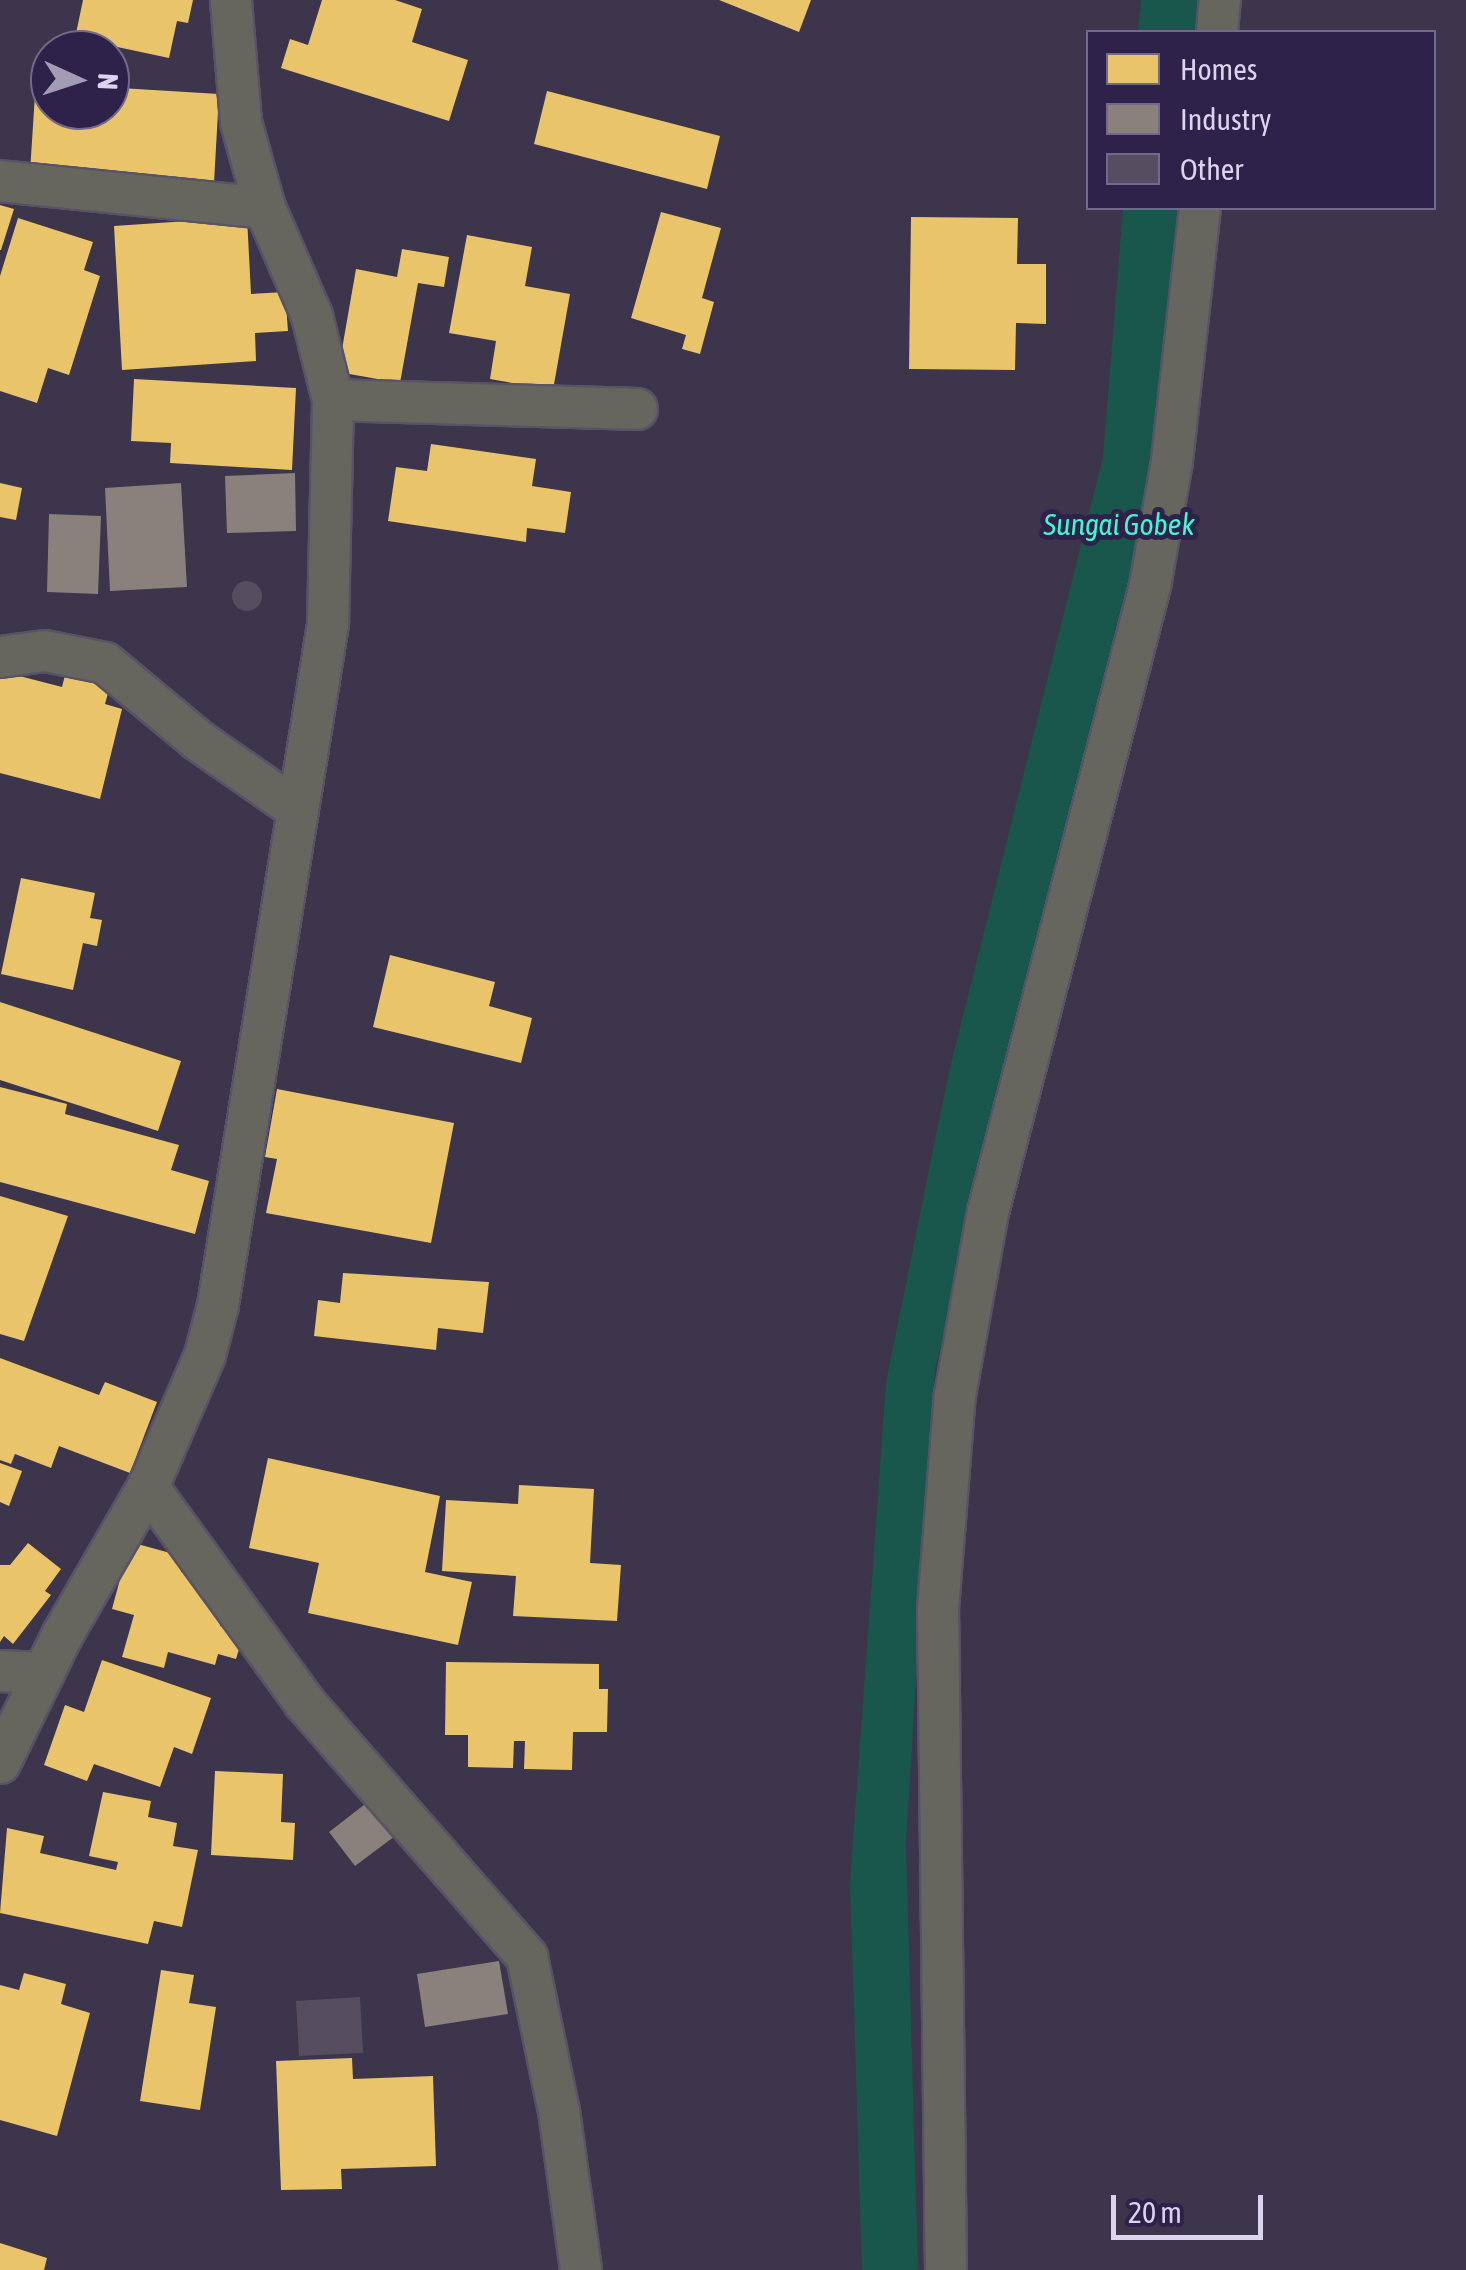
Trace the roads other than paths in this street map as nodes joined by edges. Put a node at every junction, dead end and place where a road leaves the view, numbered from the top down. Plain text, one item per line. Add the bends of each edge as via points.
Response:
1 (231, 0) edge
2 (1220, 0) edge
3 (1217, 30) edge
4 (0, 181) edge
5 (266, 208) junction
6 (1200, 210) edge
7 (334, 400) junction
8 (637, 409) dead end
9 (0, 657) edge
10 (294, 808) junction
11 (148, 1487) junction
12 (0, 1670) edge
13 (44, 1673) junction
14 (0, 1763) edge
15 (581, 2270) edge
16 (946, 2270) edge

1 - 5 street via 242,122
2 - 3 street
4 - 5 street
5 - 7 street via 312,316
6 - 16 street via 1172,461 1150,586 988,1212 954,1395 938,1609
7 - 8 street
7 - 10 street via 328,624
9 - 10 street via 45,651 105,663
10 - 11 street via 218,1305 198,1371
11 - 13 street
11 - 15 street via 304,1702 527,1958 559,2111
12 - 13 street
13 - 14 street

